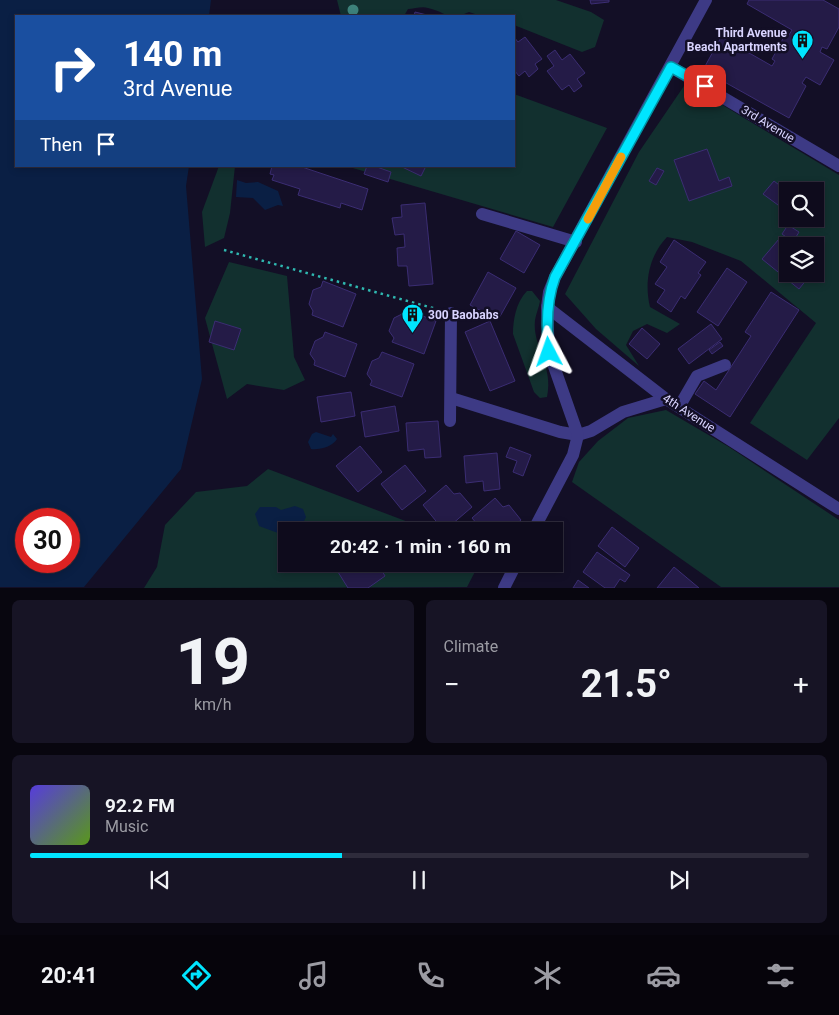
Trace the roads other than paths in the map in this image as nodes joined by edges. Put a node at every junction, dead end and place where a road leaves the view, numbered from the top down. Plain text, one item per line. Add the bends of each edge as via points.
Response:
1 (706, 0) edge
2 (671, 67) junction
3 (839, 166) edge
4 (482, 214) dead end
5 (576, 242) junction
6 (547, 307) junction
7 (452, 313) road end
8 (725, 365) dead end
9 (450, 398) junction
10 (666, 399) junction
11 (679, 407) junction
12 (450, 421) dead end
13 (578, 435) junction
14 (839, 509) edge
15 (538, 522) edge
16 (512, 572) edge
17 (504, 588) edge

1 - 2 street
2 - 3 street, 3rd Avenue
2 - 5 street
4 - 5 street
5 - 6 street via 555,277
6 - 10 street, 4th Avenue
6 - 13 street via 549,352
7 - 9 street
8 - 11 street via 697,376
9 - 12 street
9 - 13 street
10 - 11 street, 4th Avenue
10 - 13 street via 623,412
11 - 14 street, 4th Avenue
13 - 15 street via 573,455
16 - 17 street

